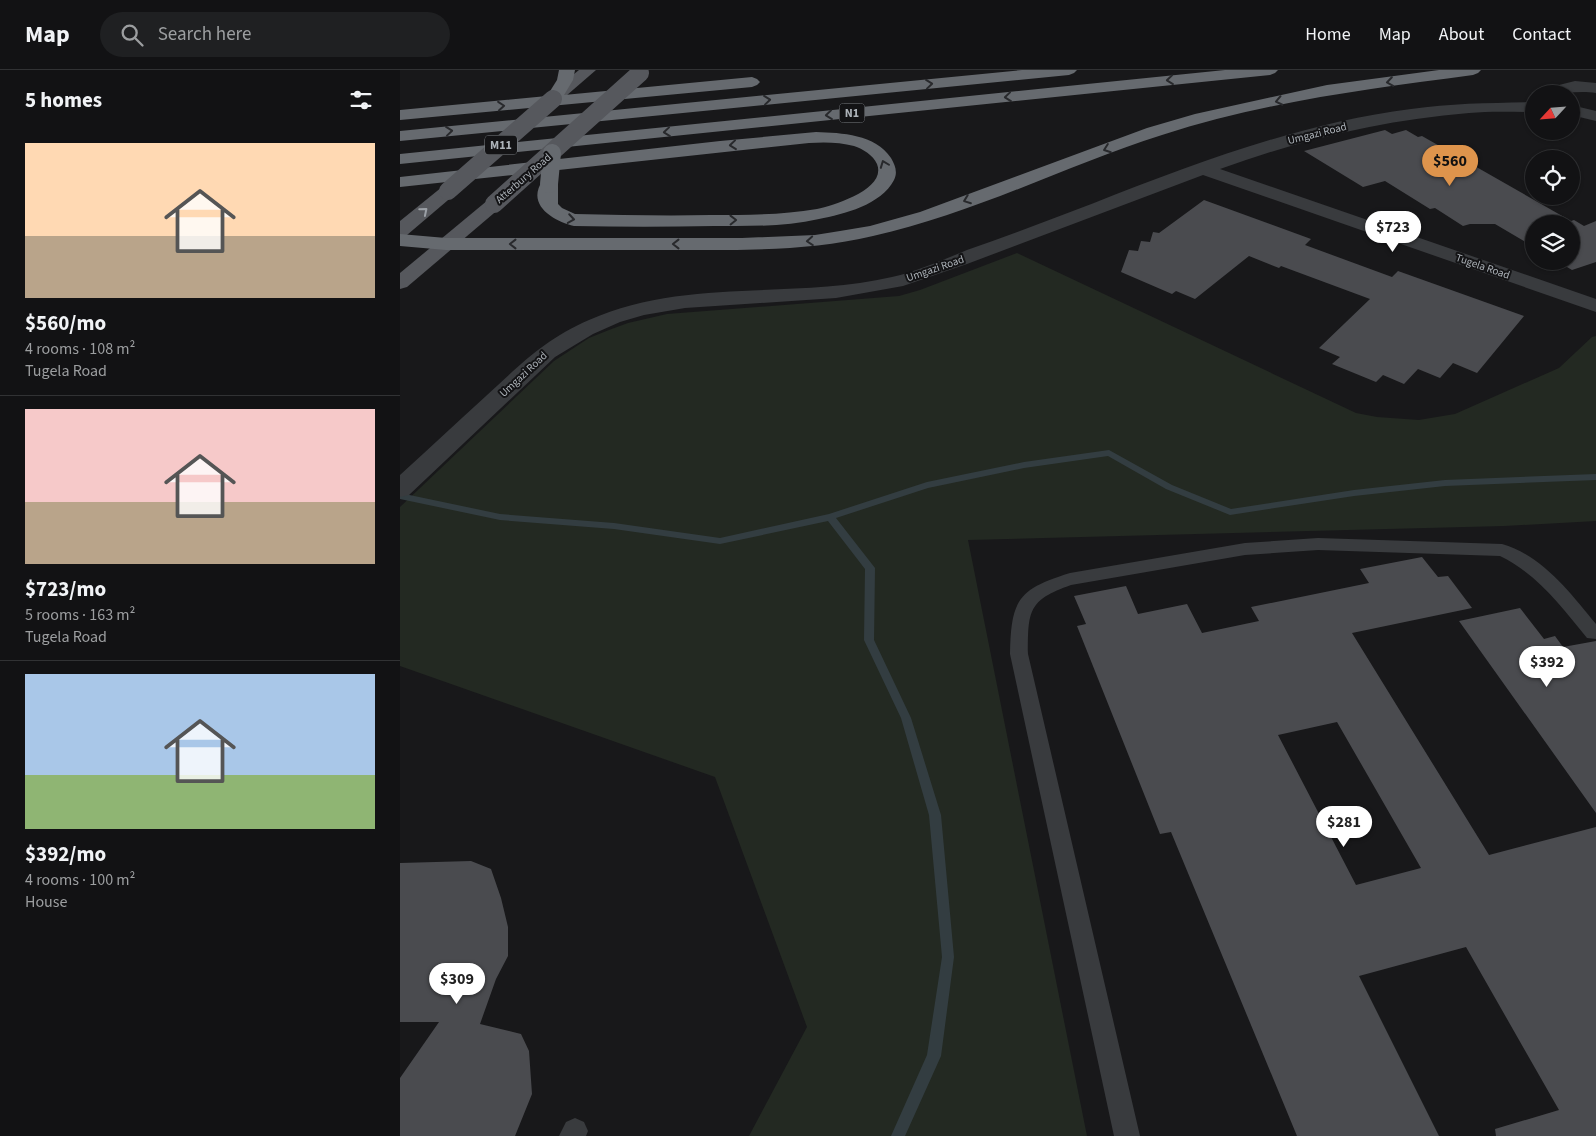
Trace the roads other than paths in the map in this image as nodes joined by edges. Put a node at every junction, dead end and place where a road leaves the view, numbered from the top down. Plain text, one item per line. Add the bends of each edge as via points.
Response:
1 (1069, 70) edge
2 (1270, 70) edge
3 (1473, 70) edge
4 (567, 71) edge
5 (641, 71) edge
6 (586, 72) edge
7 (771, 80) dead end
8 (1580, 87) edge
9 (1596, 88) edge
10 (554, 99) junction
11 (1525, 104) edge
12 (1513, 106) junction
13 (1525, 107) edge
14 (1580, 112) edge
15 (400, 115) edge
16 (1596, 116) edge
17 (400, 136) edge
18 (552, 153) junction
19 (400, 161) edge
20 (1201, 168) junction
21 (400, 182) edge
22 (400, 231) edge
23 (400, 240) edge
24 (446, 244) junction
25 (400, 283) edge
26 (1596, 306) edge
27 (400, 489) edge
28 (1593, 633) dead end
29 (1127, 1136) edge

17 -> 1 highway, N1
2 -> 19 highway, N1
3 -> 24 highway via 1327,90 1201,117 1138,137 927,216 848,236 815,241 742,244
4 - 10 highway
5 - 18 main road, Atterbury Road, bridge
6 - 10 main road, M11
15 -> 7 highway
8 - 9 street
22 -> 10 main road, M11, bridge
11 - 12 street, Umgazi Road
12 - 13 street, Umgazi Road
12 - 20 street, Umgazi Road via 1424,112 1346,125
14 - 16 street
18 -> 21 highway, bridge via 549,184 547,192 551,208 562,217 574,220 728,220 816,215 862,200 876,191 888,175 887,166 876,150 862,143 828,138 728,145
18 - 24 main road, Atterbury Road, bridge
20 - 26 street, Tugela Road
20 - 27 street, Umgazi Road via 899,281 837,291 654,306 599,322 547,352
23 - 24 highway
24 - 25 main road, Atterbury Road
28 - 29 lane via 1543,575 1518,556 1502,550 1318,544 1245,549 1070,579 1044,586 1028,600 1018,620 1019,654

